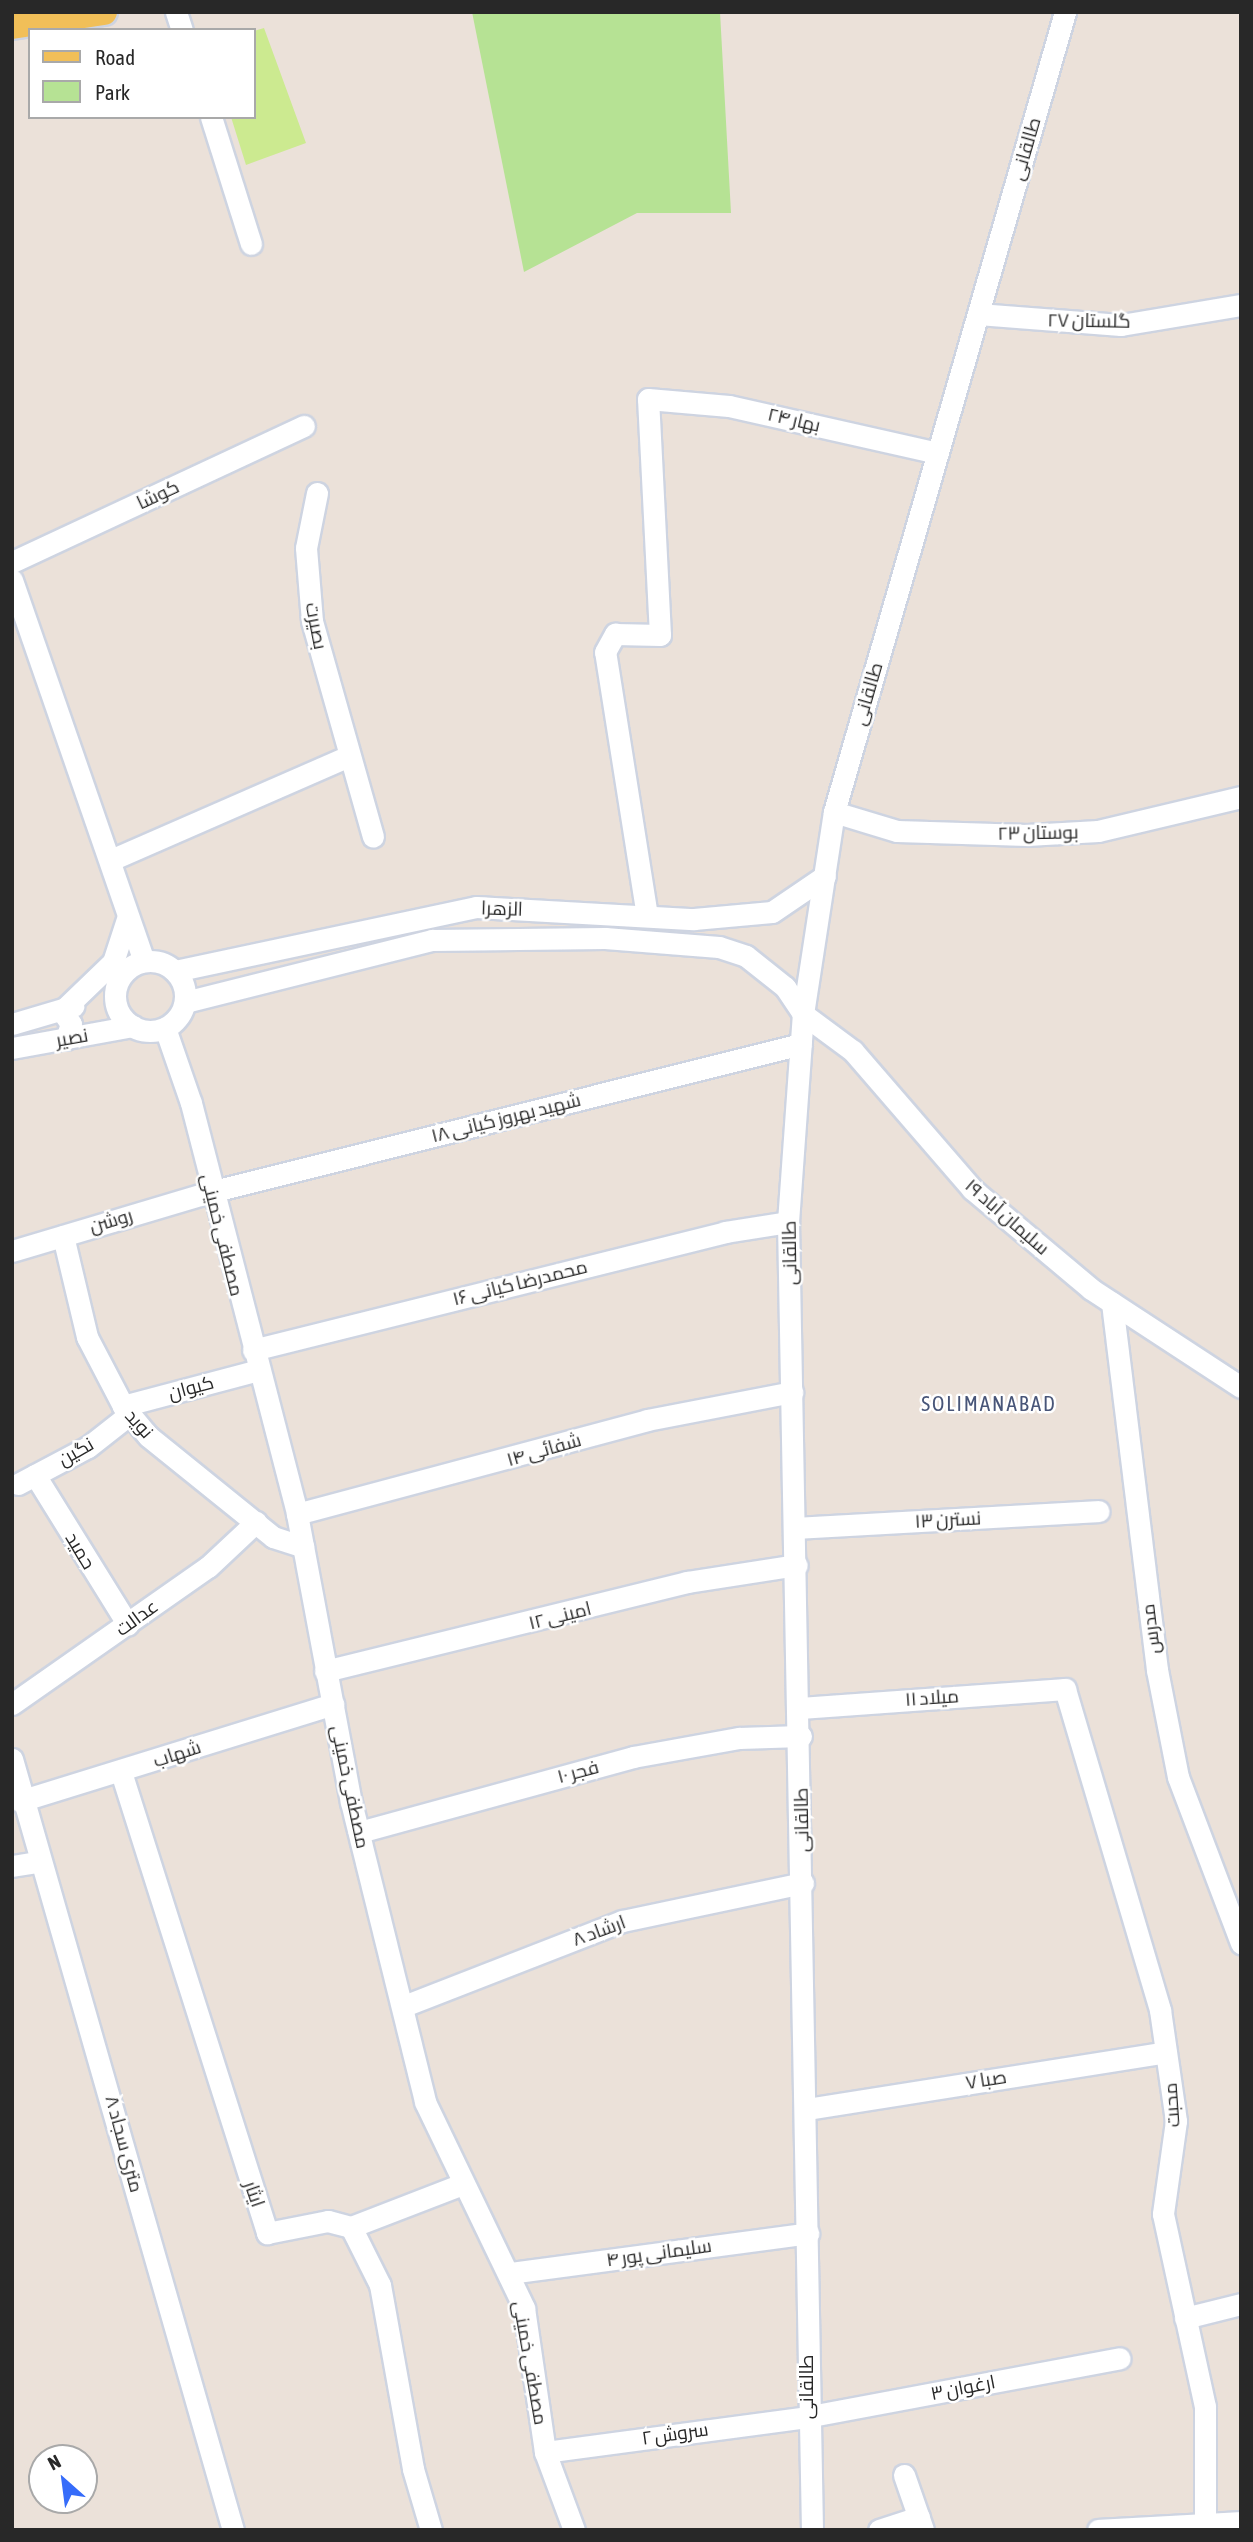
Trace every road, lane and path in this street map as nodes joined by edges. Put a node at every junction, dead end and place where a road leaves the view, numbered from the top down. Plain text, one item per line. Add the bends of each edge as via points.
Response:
1 (104, 12) edge
2 (1065, 12) edge
3 (12, 26) edge
4 (212, 119) edge
5 (251, 244) dead end
6 (1241, 305) edge
7 (978, 314) junction
8 (304, 426) dead end
9 (938, 453) junction
10 (317, 493) dead end
11 (12, 562) edge
12 (12, 580) edge
13 (349, 756) junction
14 (1241, 797) edge
15 (834, 812) junction
16 (373, 837) dead end
17 (111, 860) junction
18 (825, 876) junction
19 (128, 914) junction
20 (646, 916) junction
21 (727, 916) junction
22 (719, 947) junction
23 (229, 959) junction
24 (144, 961) junction
25 (175, 971) junction
26 (118, 982) junction
27 (229, 989) junction
28 (185, 1002) junction
29 (62, 1011) junction
30 (803, 1014) junction
31 (12, 1024) edge
32 (132, 1026) junction
33 (165, 1028) junction
34 (66, 1039) junction
35 (801, 1044) junction
36 (12, 1048) edge
37 (210, 1192) junction
38 (788, 1222) junction
39 (63, 1236) junction
40 (12, 1251) edge
41 (1112, 1303) junction
42 (255, 1360) junction
43 (1241, 1387) edge
44 (792, 1392) junction
45 (127, 1410) junction
46 (27, 1479) joint
47 (1099, 1511) dead end
48 (297, 1514) junction
49 (256, 1522) junction
50 (796, 1528) junction
51 (303, 1547) junction
52 (797, 1566) junction
53 (128, 1625) junction
54 (325, 1671) junction
55 (1065, 1689) joint
56 (12, 1704) edge
57 (333, 1704) junction
58 (800, 1708) junction
59 (801, 1736) junction
60 (12, 1759) edge
61 (121, 1772) junction
62 (20, 1801) junction
63 (359, 1832) junction
64 (38, 1862) junction
65 (12, 1866) edge
66 (803, 1883) junction
67 (1241, 1943) edge
68 (404, 2006) junction
69 (1166, 2052) junction
70 (807, 2109) junction
71 (460, 2185) junction
72 (351, 2227) junction
73 (808, 2233) junction
74 (510, 2273) junction
75 (1241, 2304) edge
76 (1185, 2318) junction
77 (1121, 2358) dead end
78 (806, 2417) junction
79 (545, 2452) junction
80 (904, 2475) dead end
81 (1241, 2522) edge
82 (921, 2524) edge
83 (1205, 2527) edge
84 (233, 2530) edge
85 (431, 2530) edge
86 (574, 2530) edge
87 (812, 2530) edge
88 (879, 2530) edge
89 (1098, 2530) edge

1 - 3 main road
2 - 7 street, طالقانی
4 - 5 street
6 - 7 street, گلستان ۲۷ via 1121,325
7 - 9 street, طالقانی
8 - 11 street, کوشا
9 - 15 street, طالقانی
9 - 20 street, بهار ۲۴ via 729,406 649,399 660,635 615,634 605,652
10 - 13 street, بصیرت via 306,548 312,621
12 - 17 street
13 - 16 street, بصیرت
13 - 17 street
14 - 15 street, بوستان ۲۳ via 1098,831 1027,835 897,831
15 - 18 street, طالقانی
17 - 19 street
18 - 21 street, الزهرا via 772,912
18 - 30 street, طالقانی
19 - 24 street
19 - 29 street via 113,962
20 - 21 street, الزهرا
20 - 23 street, الزهرا via 477,907
21 - 22 street via 734,935
22 - 27 street, الزهرا via 605,938 432,940
22 - 30 street, الزهرا via 746,956 785,987
23 - 25 street, الزهرا
23 - 27 street via 218,972
24 - 25 street
24 - 26 street
25 - 28 street
26 - 29 street
26 - 32 street via 115,999
27 - 28 street, الزهرا
28 - 33 street
29 - 31 street
29 - 34 street via 71,1024
30 - 35 street, طالقانی
30 - 41 street, سلیمان آباد ۱۹ via 853,1051 972,1189
32 - 33 street
32 - 34 street, نصیر
33 - 37 street, مصطفی خمینی via 191,1103
34 - 36 street, نصیر
35 - 37 street, شهید بهروز کیانی ۱۸
35 - 38 street, طالقانی
37 - 39 street, روشن
37 - 42 street, مصطفی خمینی
38 - 42 street, محمدرضا کیانی ۱۶ via 725,1232
38 - 44 street, طالقانی
39 - 40 street, روشن
39 - 45 street, نوید via 87,1336
41 - 43 street, سلیمان آباد ۱۹
41 - 67 street, مدرس via 1159,1684 1178,1777
42 - 45 street, کیوان
42 - 48 street, مصطفی خمینی
44 - 48 street, شفائی ۱۴ via 647,1420
44 - 50 street, طالقانی
45 - 46 street, نگین via 88,1447
45 - 49 street, نوید via 148,1436
46 - 53 street, حمید
47 - 50 street, نسترن ۱۳
48 - 51 street, مصطفی خمینی
49 - 51 street, نوید
49 - 53 street, عدالت
50 - 52 street, طالقانی
51 - 54 street, مصطفی خمینی
52 - 54 street, امینی ۱۲ via 687,1582
52 - 58 street, طالقانی
53 - 56 street, عدالت
54 - 57 street, مصطفی خمینی
55 - 58 street, میلاد ۱۱
55 - 69 street, محبت via 1160,2010
57 - 61 street, شهاب
57 - 63 street, مصطفی خمینی
58 - 59 street, طالقانی
59 - 63 street, فجر ۱۰ via 739,1738 633,1757
59 - 66 street, طالقانی
60 - 62 street, ۸ متری سجاد
61 - 62 street, شهاب
61 - 72 street, ایثار via 267,2233 328,2221
62 - 64 street, ۸ متری سجاد
63 - 68 street, مصطفی خمینی
64 - 65 street
64 - 84 street, ۸ متری سجاد via 118,2115 162,2293 191,2371
66 - 68 street, ارشاد ۸ via 622,1921
66 - 70 street, طالقانی
68 - 71 street, مصطفی خمینی via 425,2102
69 - 70 street, صبا ۷
69 - 76 street, محبت via 1176,2121 1163,2214
70 - 73 street, طالقانی
71 - 72 street
71 - 74 street, مصطفی خمینی
72 - 85 street via 380,2285 413,2469
73 - 74 street, سلیمانی پور ۴
73 - 78 street, طالقانی
74 - 79 street, مصطفی خمینی via 524,2308
75 - 76 street
76 - 83 street, محبت via 1205,2406
77 - 78 street, ارغوان ۳
78 - 79 street, سروش ۲
78 - 87 street, طالقانی
79 - 86 street, مصطفی خمینی
80 - 82 street
81 - 83 street
82 - 88 street
83 - 89 street

